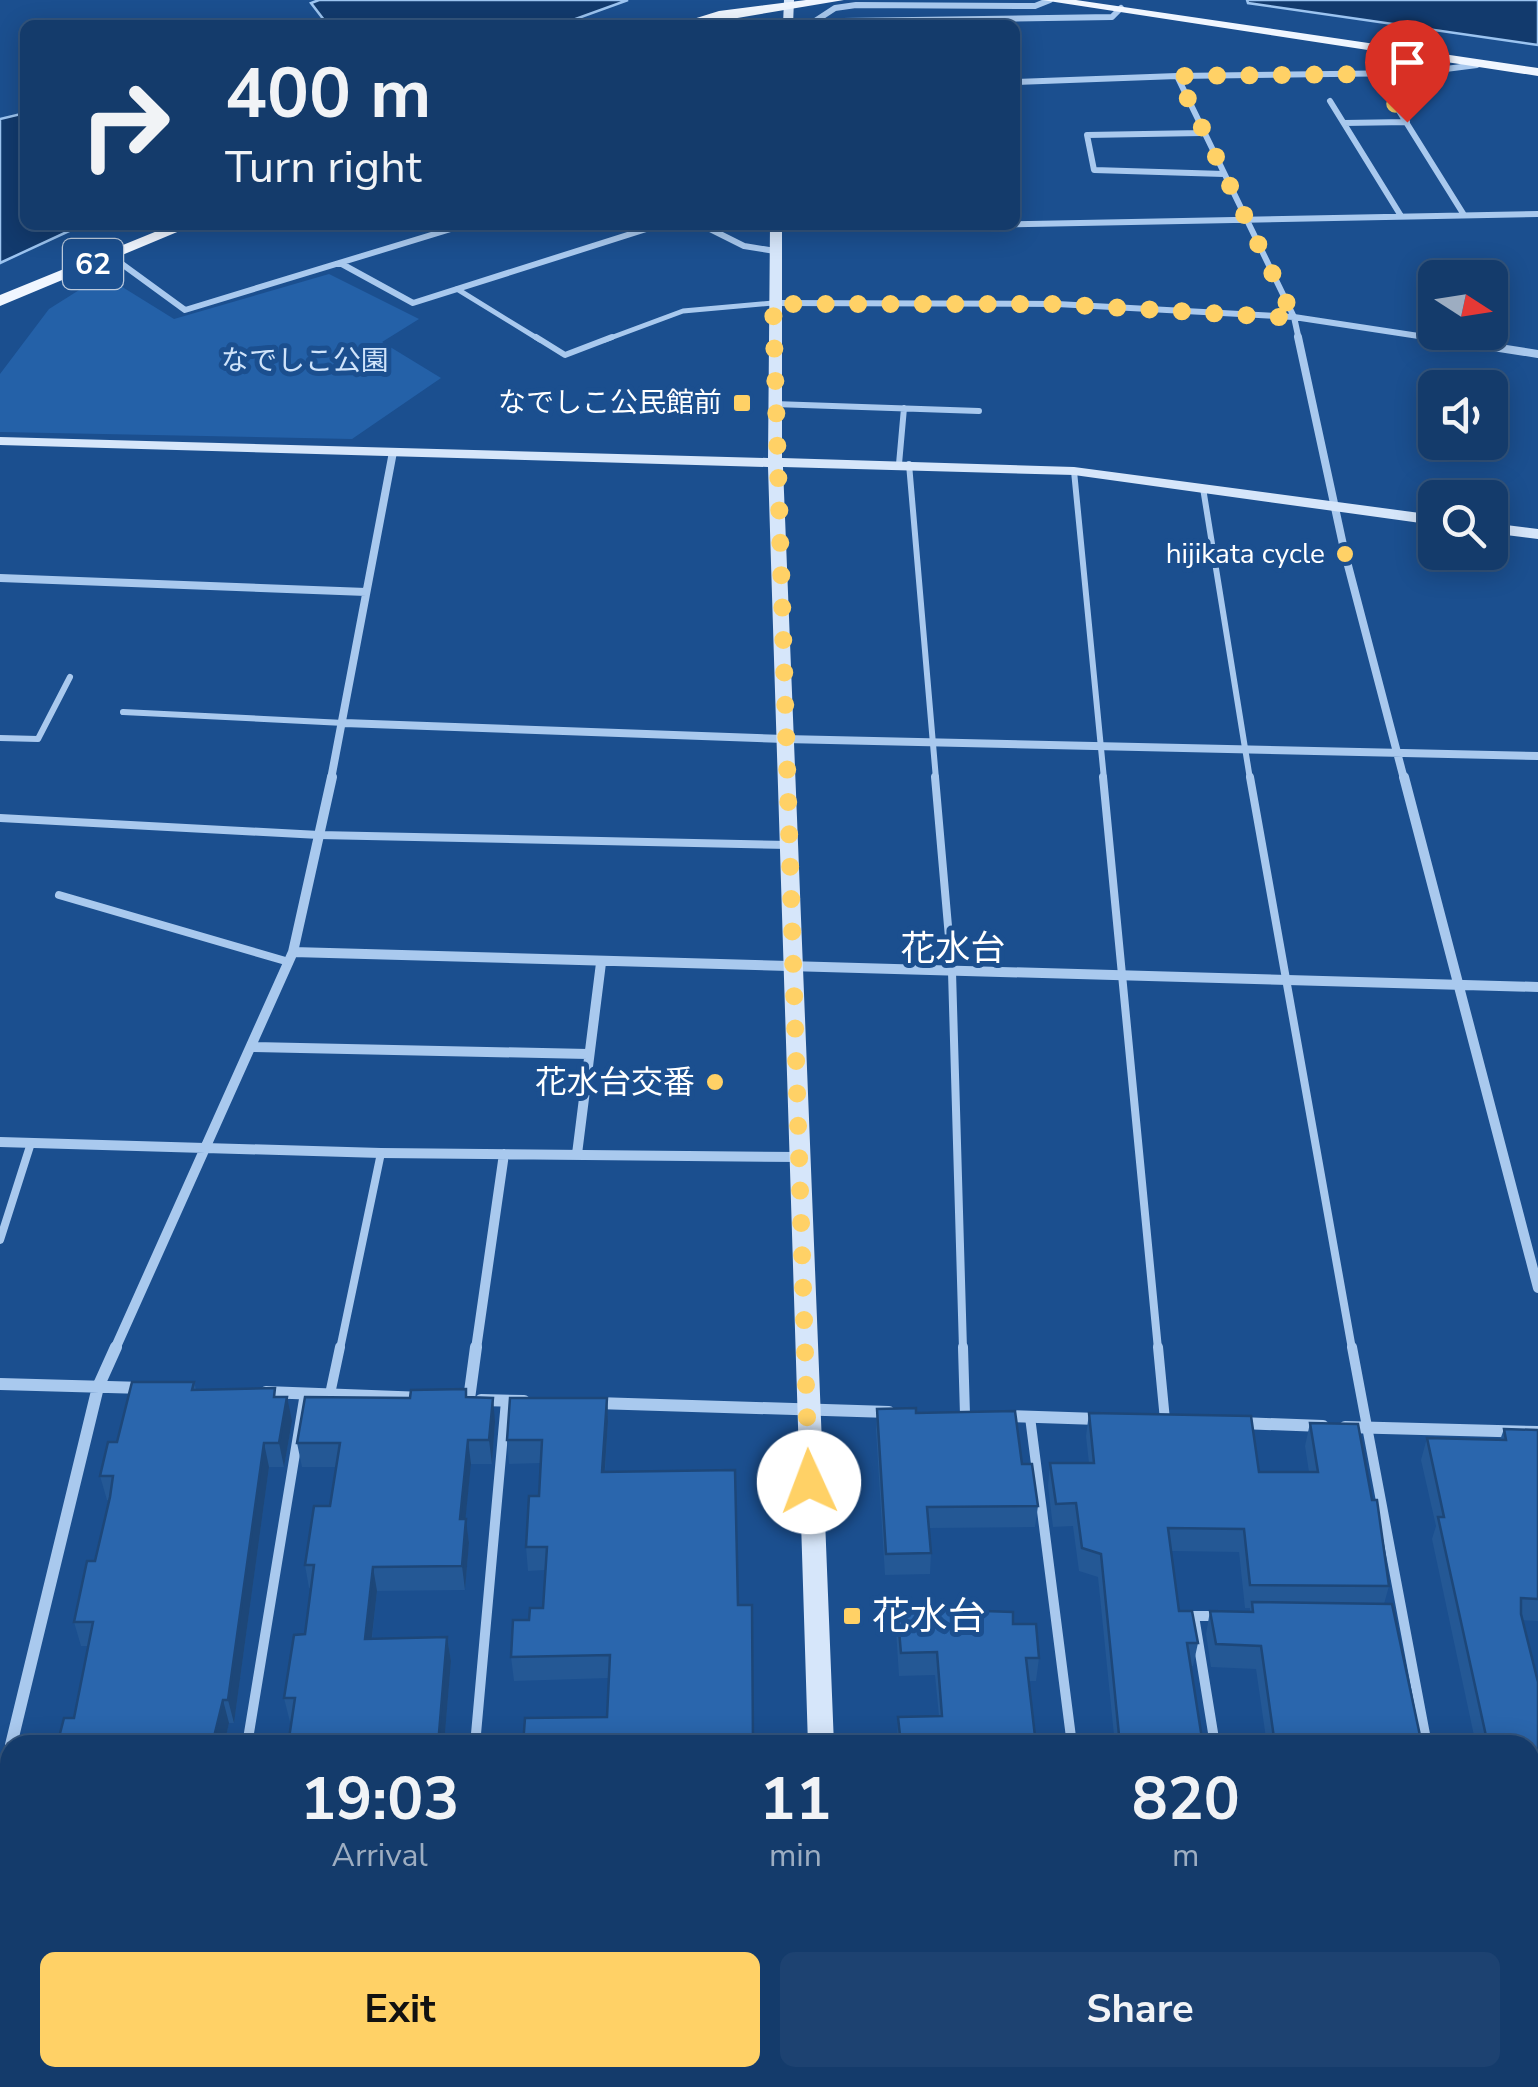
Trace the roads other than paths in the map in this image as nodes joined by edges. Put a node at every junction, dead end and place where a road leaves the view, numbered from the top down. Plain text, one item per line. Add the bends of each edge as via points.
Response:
1 (838, 0) edge
2 (1049, 0) edge
3 (789, 2) edge
4 (1121, 8) junction
5 (704, 20) edge
6 (811, 20) edge
7 (897, 20) edge
8 (1478, 65) junction
9 (1376, 74) junction
10 (1535, 75) edge
11 (1177, 76) junction
12 (1020, 82) edge
13 (1330, 101) dead end
14 (1407, 122) junction
15 (1344, 123) junction
16 (1202, 133) junction
17 (1224, 174) junction
18 (1538, 214) edge
19 (1464, 215) junction
20 (1401, 216) junction
21 (1249, 220) junction
22 (1020, 224) edge
23 (174, 230) edge
24 (448, 230) edge
25 (643, 230) edge
26 (712, 230) edge
27 (776, 230) edge
28 (774, 251) junction
29 (111, 256) junction
30 (340, 263) junction
31 (457, 290) junction
32 (0, 301) edge
33 (773, 304) junction
34 (1294, 318) junction
35 (1538, 354) edge
36 (774, 404) junction
37 (904, 408) junction
38 (979, 411) dead end
39 (0, 442) edge
40 (393, 452) junction
41 (775, 462) junction
42 (904, 464) junction
43 (1074, 471) junction
44 (1204, 488) junction
45 (1334, 506) junction
46 (1418, 518) edge
47 (1508, 530) edge
48 (1538, 534) edge
49 (0, 578) edge
50 (366, 592) junction
51 (70, 677) dead end
52 (123, 712) dead end
53 (344, 724) junction
54 (0, 738) edge
55 (785, 739) junction
56 (932, 742) junction
57 (1100, 746) junction
58 (1246, 750) junction
59 (1398, 753) junction
60 (1538, 756) edge
61 (0, 818) edge
62 (319, 835) junction
63 (788, 845) junction
64 (59, 895) dead end
65 (291, 957) junction
66 (601, 963) junction
67 (792, 967) junction
68 (952, 972) junction
69 (1121, 976) junction
70 (1283, 980) junction
71 (1461, 985) junction
72 (1538, 987) edge
73 (250, 1047) junction
74 (588, 1054) junction
75 (0, 1142) edge
76 (32, 1143) junction
77 (204, 1150) junction
78 (381, 1153) junction
79 (504, 1154) junction
80 (576, 1154) junction
81 (800, 1157) junction
82 (0, 1240) edge
83 (1538, 1288) edge
84 (0, 1384) edge
85 (98, 1387) junction
86 (157, 1388) edge
87 (250, 1392) edge
88 (305, 1394) junction
89 (330, 1394) junction
90 (430, 1398) edge
91 (450, 1399) edge
92 (469, 1400) junction
93 (506, 1401) junction
94 (545, 1402) edge
95 (584, 1403) edge
96 (806, 1409) junction
97 (911, 1413) edge
98 (947, 1414) edge
99 (965, 1414) junction
100 (981, 1415) edge
101 (997, 1416) edge
102 (1030, 1417) junction
103 (1107, 1419) edge
104 (1146, 1420) edge
105 (1165, 1420) junction
106 (1184, 1421) edge
107 (1220, 1422) edge
108 (1369, 1428) junction
109 (1538, 1432) edge
110 (1232, 1616) edge
111 (1384, 1618) edge
112 (1403, 1618) junction
113 (13, 1735) edge
114 (250, 1735) edge
115 (475, 1735) edge
116 (821, 1735) edge
117 (1071, 1735) edge
118 (1213, 1735) edge
119 (1424, 1735) edge

1 - 3 main road
2 - 4 main road
2 - 6 street via 1035,6 856,5
3 - 5 main road
4 - 7 street via 1112,16
4 - 8 main road
8 - 9 street
8 - 10 main road
9 - 11 street
9 - 14 street
11 - 12 street
11 - 16 street
13 - 15 street
14 - 15 street
14 - 19 street
15 - 20 street
16 - 17 street
16 - 17 street via 1087,135 1094,170
17 - 21 street
18 - 19 street
19 - 20 street
20 - 21 street
21 - 22 street
21 - 34 street
23 - 29 main road, 62
24 - 30 street
25 - 31 street
26 - 28 street
27 - 28 street
28 - 33 street
29 - 30 street via 185,310
29 - 32 main road, 62
30 - 31 street via 413,303
31 - 33 lane via 565,356 683,311
33 - 34 street via 1057,304
33 - 36 street
34 - 35 street
34 - 45 street
36 - 37 lane
36 - 41 street
37 - 38 lane
37 - 42 lane
39 - 40 street
40 - 41 street
40 - 50 street
41 - 42 street
41 - 55 street
42 - 43 street
42 - 56 lane
43 - 44 street
43 - 57 lane
44 - 45 street
44 - 58 lane
45 - 46 street
45 - 59 street
47 - 48 street
49 - 50 street
50 - 53 street
51 - 54 lane via 38,738
52 - 53 lane
53 - 55 street
53 - 62 street
55 - 56 street
55 - 63 street
56 - 57 street
56 - 68 lane
57 - 58 street
57 - 69 lane
58 - 59 street
58 - 70 lane
59 - 60 street
59 - 71 street
61 - 62 lane
62 - 63 lane
62 - 65 street
63 - 67 street
64 - 65 lane
65 - 66 street
65 - 73 street
66 - 67 street
66 - 74 street
67 - 68 street
67 - 81 street
68 - 69 street
68 - 99 lane
69 - 70 street
69 - 105 lane
70 - 71 street
70 - 108 lane
71 - 72 street
71 - 83 street
73 - 74 street
73 - 77 street
74 - 80 street
75 - 76 street
76 - 77 street
76 - 82 lane
77 - 78 street
77 - 85 street
78 - 79 street
78 - 89 lane
79 - 80 street
79 - 92 street
80 - 81 street
81 - 96 street
84 - 85 street
85 - 86 street
85 - 113 street
87 - 88 street
88 - 89 street
88 - 114 lane
89 - 90 street
91 - 92 street
92 - 93 street
93 - 94 street
93 - 115 lane
95 - 96 street
96 - 97 street
96 - 116 street
98 - 99 street
99 - 100 street
101 - 102 street
102 - 103 street
102 - 117 lane
104 - 105 street
105 - 106 street
107 - 108 street
108 - 109 street
108 - 112 lane
110 - 118 lane via 1194,1616
111 - 112 lane
112 - 119 lane

